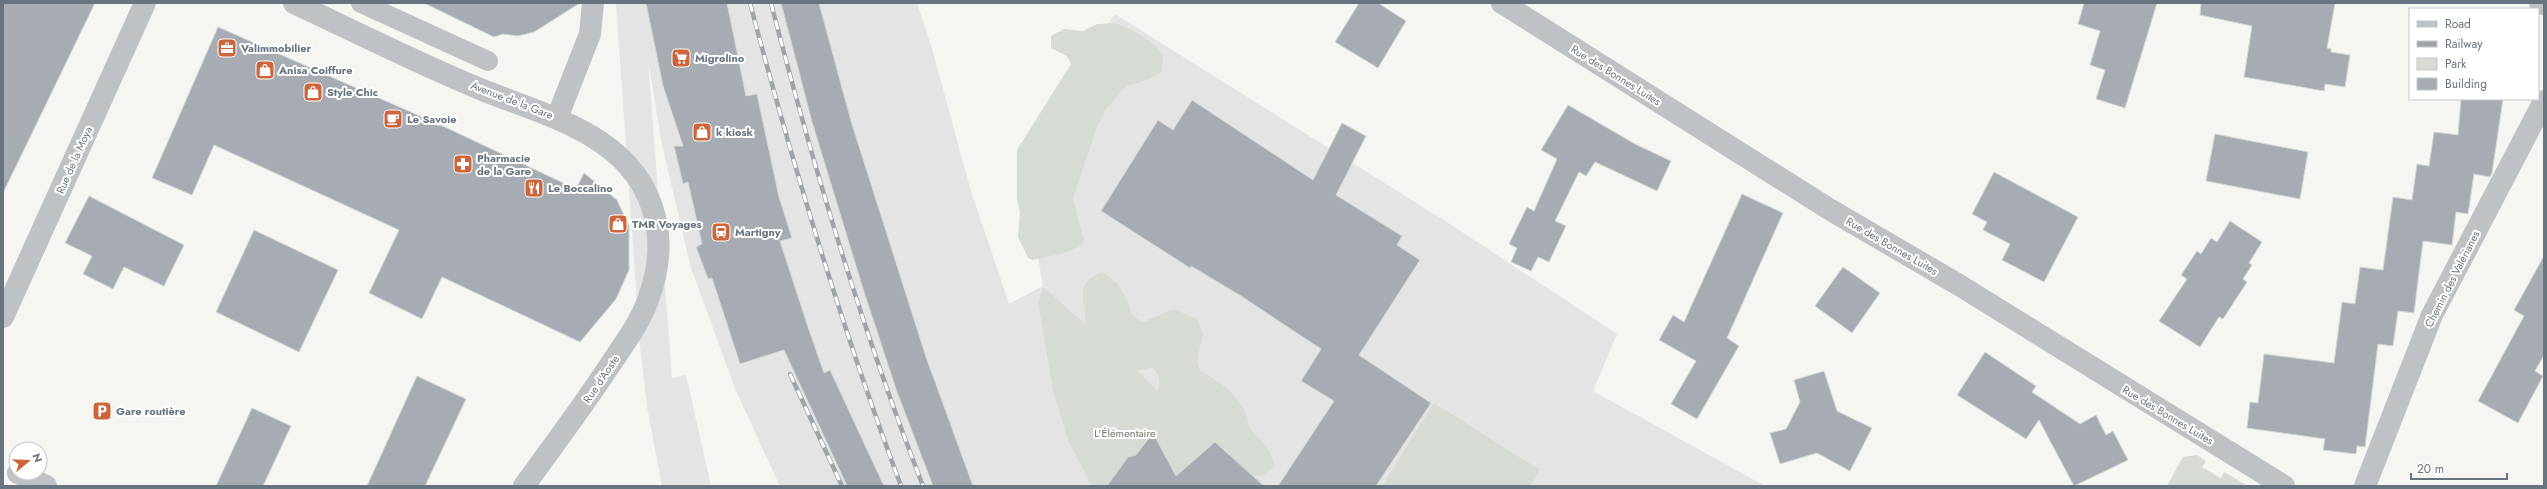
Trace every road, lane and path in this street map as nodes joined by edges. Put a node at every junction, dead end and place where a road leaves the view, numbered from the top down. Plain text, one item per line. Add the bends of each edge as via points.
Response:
1 (145, 3) edge
2 (294, 3) edge
3 (361, 3) edge
4 (593, 3) edge
5 (1502, 3) edge
6 (2540, 3) edge
7 (2544, 4) edge
8 (488, 61) dead end
9 (2544, 101) edge
10 (557, 118) junction
11 (658, 261) joint
12 (3, 317) edge
13 (36, 481) edge
14 (46, 486) edge
15 (524, 486) edge
16 (2284, 486) edge
17 (2365, 486) edge

1 - 12 street, Rue de la Moya
2 - 10 street, Avenue de la Gare via 480,89
3 - 8 street
4 - 10 street via 590,34
5 - 16 street, Rue des Bonnes Luites via 1822,205 1959,285
6 - 7 street
9 - 17 street, Chemin des Valérianes via 2432,315
10 - 11 street, Avenue de la Gare via 607,145 632,169 643,184 658,229
11 - 15 street, Rue d'Aoste via 648,301 631,333 585,403
13 - 14 street

